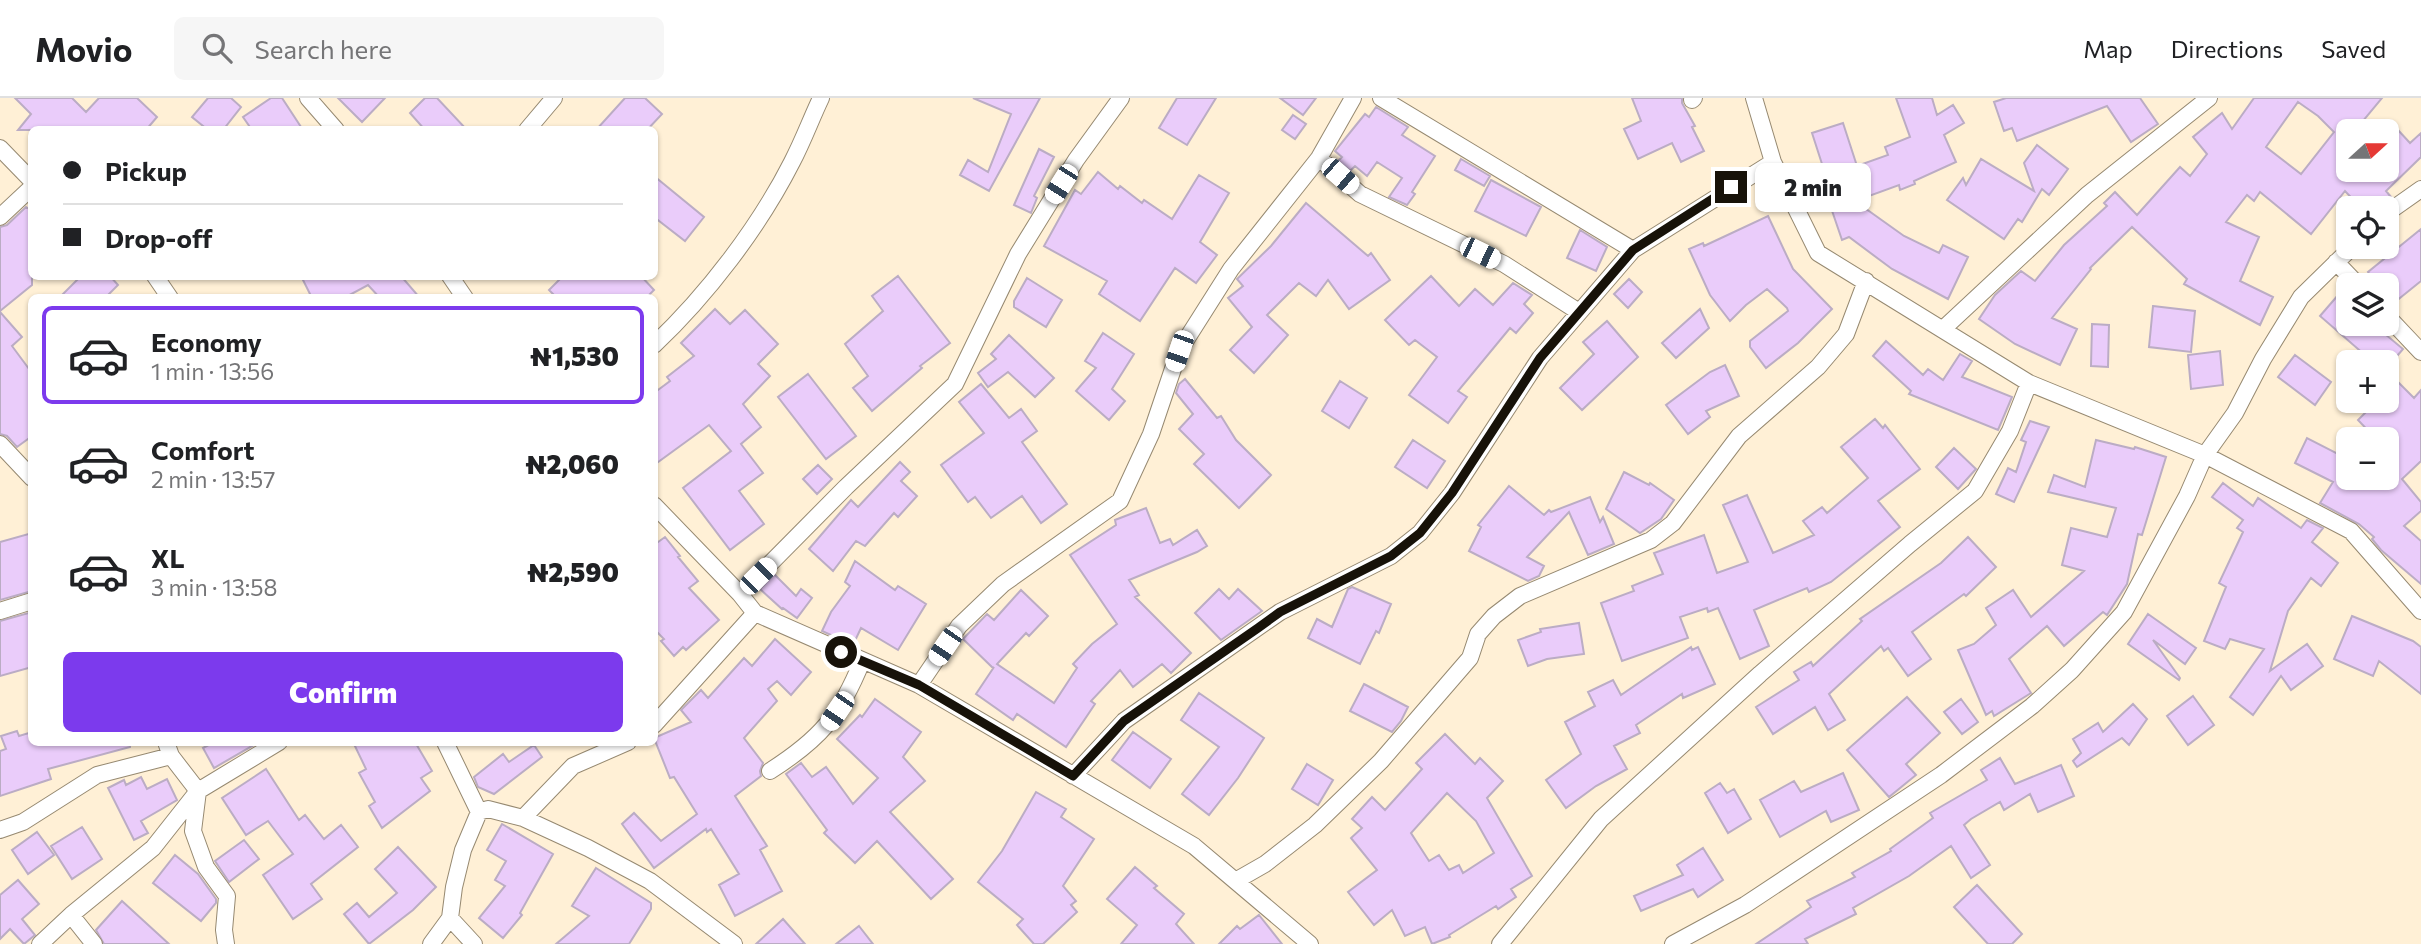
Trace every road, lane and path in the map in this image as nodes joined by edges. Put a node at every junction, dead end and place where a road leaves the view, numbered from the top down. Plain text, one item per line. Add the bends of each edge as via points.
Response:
1 (308, 98) edge
2 (554, 98) edge
3 (821, 98) edge
4 (1121, 98) edge
5 (1353, 98) edge
6 (1381, 98) edge
7 (1754, 98) edge
8 (2209, 98) edge
9 (332, 126) edge
10 (530, 126) edge
11 (0, 148) edge
12 (1319, 158) junction
13 (1773, 162) junction
14 (28, 177) edge
15 (2421, 189) edge
16 (28, 191) edge
17 (2399, 205) edge
18 (0, 217) edge
19 (1633, 250) junction
20 (2339, 259) edge
21 (2336, 262) junction
22 (2347, 273) edge
23 (1866, 281) junction
24 (1578, 312) junction
25 (1943, 328) junction
26 (2399, 329) edge
27 (658, 341) edge
28 (2421, 352) edge
29 (2029, 383) junction
30 (0, 444) edge
31 (2205, 455) junction
32 (28, 474) edge
33 (658, 514) edge
34 (740, 594) junction
35 (28, 602) edge
36 (0, 611) edge
37 (2421, 611) edge
38 (755, 613) junction
39 (862, 662) junction
40 (919, 685) junction
41 (658, 720) edge
42 (272, 746) edge
43 (447, 746) edge
44 (619, 746) edge
45 (168, 749) edge
46 (771, 771) dead end
47 (1073, 776) junction
48 (198, 791) junction
49 (479, 812) junction
50 (523, 818) junction
51 (0, 830) edge
52 (1237, 880) junction
53 (71, 915) junction
54 (450, 918) junction
55 (40, 944) edge
56 (94, 944) edge
57 (226, 944) edge
58 (431, 944) edge
59 (474, 944) edge
60 (734, 944) edge
61 (1310, 944) edge
62 (1500, 944) edge
63 (1673, 944) edge

1 - 9 street
2 - 10 street
3 - 27 street via 792,163 750,232 684,317
4 - 34 street via 1018,254 955,384
5 - 12 street
6 - 19 street
7 - 13 street
8 - 25 street via 2087,195
11 - 14 street
12 - 24 street via 1360,194 1504,264
12 - 40 street via 1231,269 1179,351 1151,434 1121,501 1003,584 959,626
13 - 19 street
13 - 23 street via 1818,253
15 - 17 street
16 - 18 street
19 - 24 street
20 - 21 street
21 - 22 street
21 - 31 street via 2301,297 2235,413
23 - 25 street
23 - 52 street via 1846,334 1818,367 1739,436 1673,523 1651,540 1520,596 1494,616 1478,634 1470,658 1381,761 1315,825
24 - 47 street via 1540,358 1452,493 1420,533 1391,556 1280,612 1124,721
25 - 29 street
26 - 28 street
29 - 31 street
29 - 62 street via 2010,431 1975,491 1760,674 1601,819
30 - 32 street
31 - 37 street via 2351,531
31 - 63 street via 2124,612 2072,670 1941,775 1745,905
33 - 34 street
34 - 38 street
35 - 36 street
38 - 39 street
38 - 41 street
39 - 40 street
39 - 46 street via 850,692 823,731
40 - 47 street
42 - 48 street
43 - 49 street
44 - 50 street via 573,766
45 - 48 street
45 - 51 street via 97,775 23,822
47 - 52 street via 1194,846
48 - 53 street via 153,848
48 - 57 street via 193,831 206,867 228,896
49 - 50 street via 488,809
49 - 54 street via 463,850
50 - 60 street via 650,881
52 - 61 street
53 - 55 street
53 - 56 street
54 - 58 street
54 - 59 street

